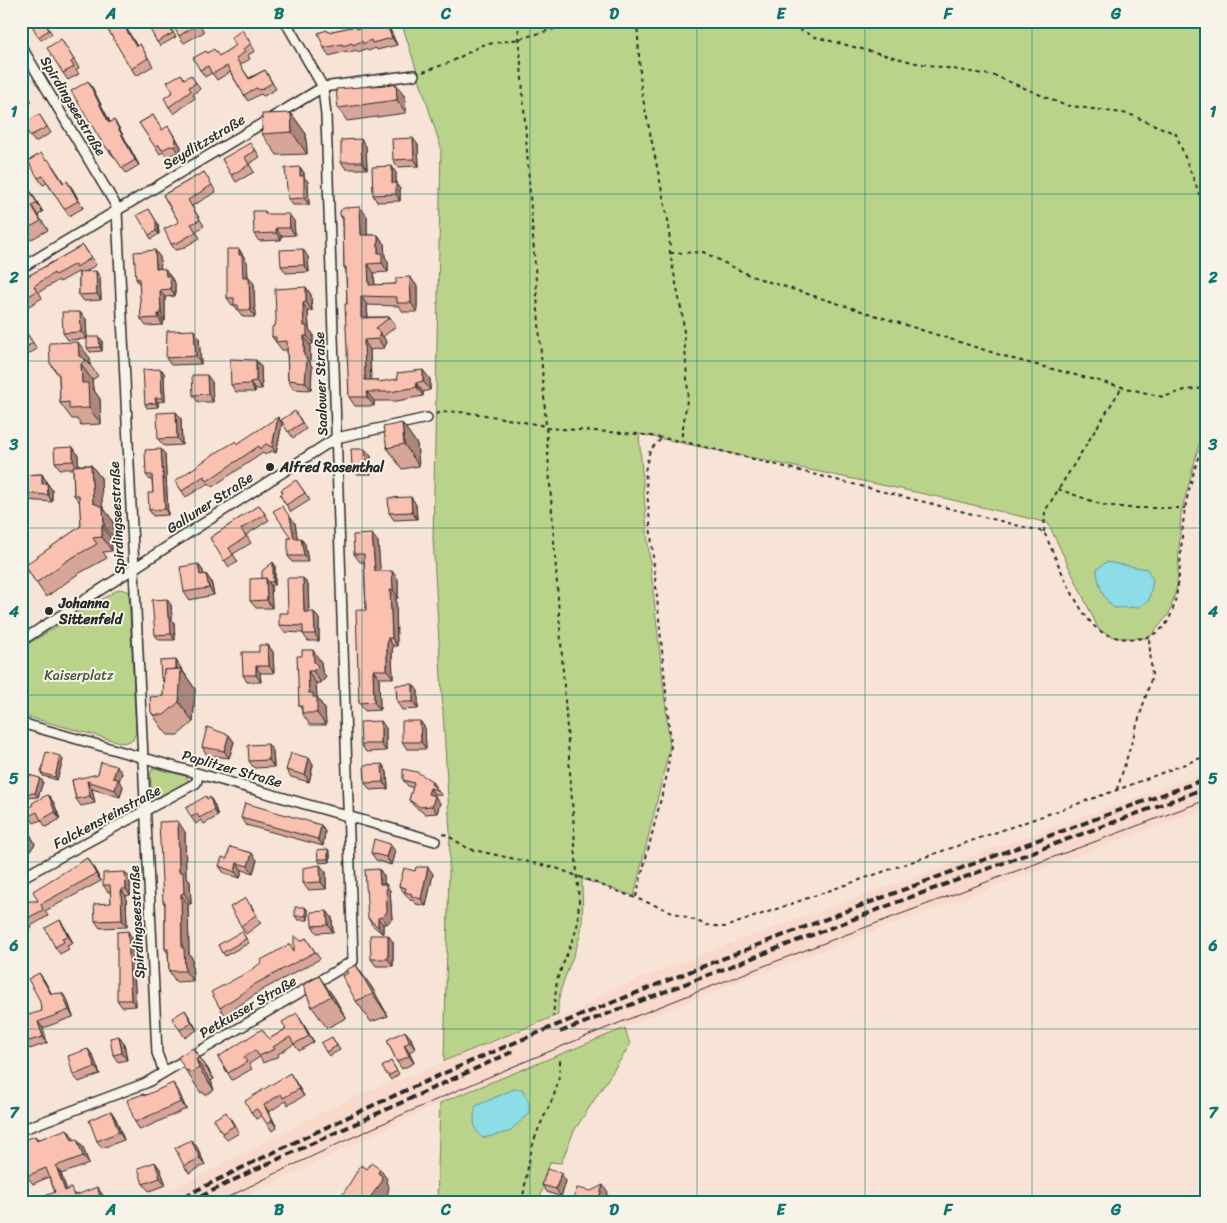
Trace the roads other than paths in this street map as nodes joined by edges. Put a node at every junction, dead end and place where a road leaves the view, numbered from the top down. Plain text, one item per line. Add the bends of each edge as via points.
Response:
1 (285, 21) edge
2 (21, 46) edge
3 (414, 75) road end
4 (323, 87) junction
5 (117, 211) junction
6 (21, 268) edge
7 (427, 418) road end
8 (336, 438) junction
9 (134, 569) junction
10 (21, 641) edge
11 (21, 723) edge
12 (142, 757) junction
13 (199, 774) junction
14 (145, 812) junction
15 (348, 817) junction
16 (435, 841) road end
17 (21, 878) edge
18 (164, 1072) junction
19 (21, 1130) edge

1 - 4 street, Saalower Straße
2 - 5 street, Spirdingseestraße
3 - 4 street, Seydlitzstraße
4 - 5 street, Seydlitzstraße
4 - 8 street, Saalower Straße
5 - 6 street, Seydlitzstraße
5 - 9 street, Spirdingseestraße
7 - 8 street, Galluner Straße
8 - 9 street, Galluner Straße
8 - 15 street, Saalower Straße
9 - 10 street, Galluner Straße
9 - 12 street, Spirdingseestraße
11 - 12 street, Paplitzer Straße
12 - 13 street, Paplitzer Straße
12 - 14 street, Spirdingseestraße
13 - 14 street, Falckensteinstraße via 196,784
13 - 15 street, Paplitzer Straße
14 - 17 street, Falckensteinstraße
14 - 18 street, Spirdingseestraße via 157,1053
15 - 16 street, Paplitzer Straße
15 - 18 street, Petkusser Straße via 353,961
18 - 19 street, Petkusser Straße via 146,1083

